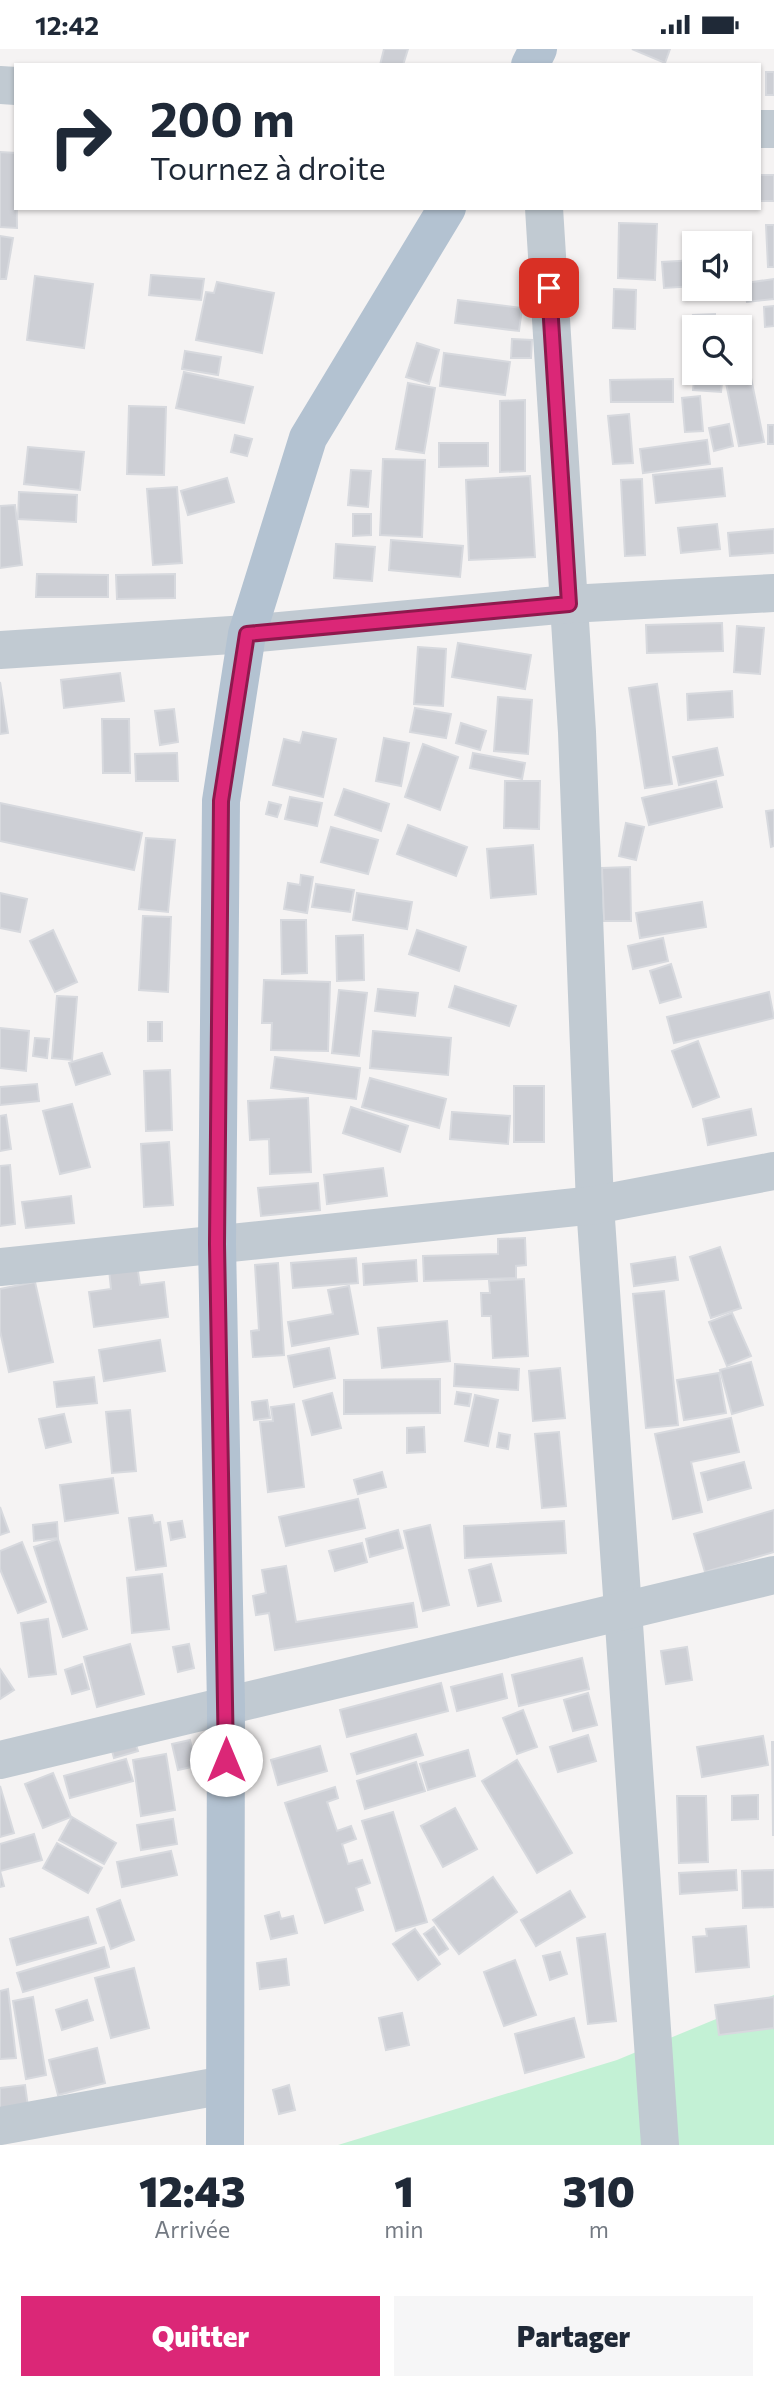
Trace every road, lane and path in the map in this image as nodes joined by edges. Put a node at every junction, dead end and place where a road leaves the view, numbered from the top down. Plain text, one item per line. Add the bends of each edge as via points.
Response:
1 (446, 210) edge
2 (544, 210) edge
3 (774, 593) edge
4 (569, 604) junction
5 (247, 634) junction
6 (0, 650) edge
7 (774, 1171) edge
8 (595, 1205) junction
9 (217, 1244) junction
10 (0, 1267) edge
11 (774, 1574) edge
12 (623, 1612) junction
13 (226, 1706) junction
14 (0, 1760) edge
15 (225, 2085) junction
16 (0, 2126) edge
17 (225, 2145) edge
18 (660, 2145) edge

1 - 5 main road via 309,438
2 - 4 street
3 - 4 street
4 - 5 street
4 - 8 street
5 - 6 street
5 - 9 main road via 221,801
7 - 8 street
8 - 9 street
8 - 12 street
9 - 10 street
9 - 13 main road
11 - 12 street
12 - 13 street
12 - 18 street
13 - 14 street
13 - 15 main road
15 - 16 street
15 - 17 main road

